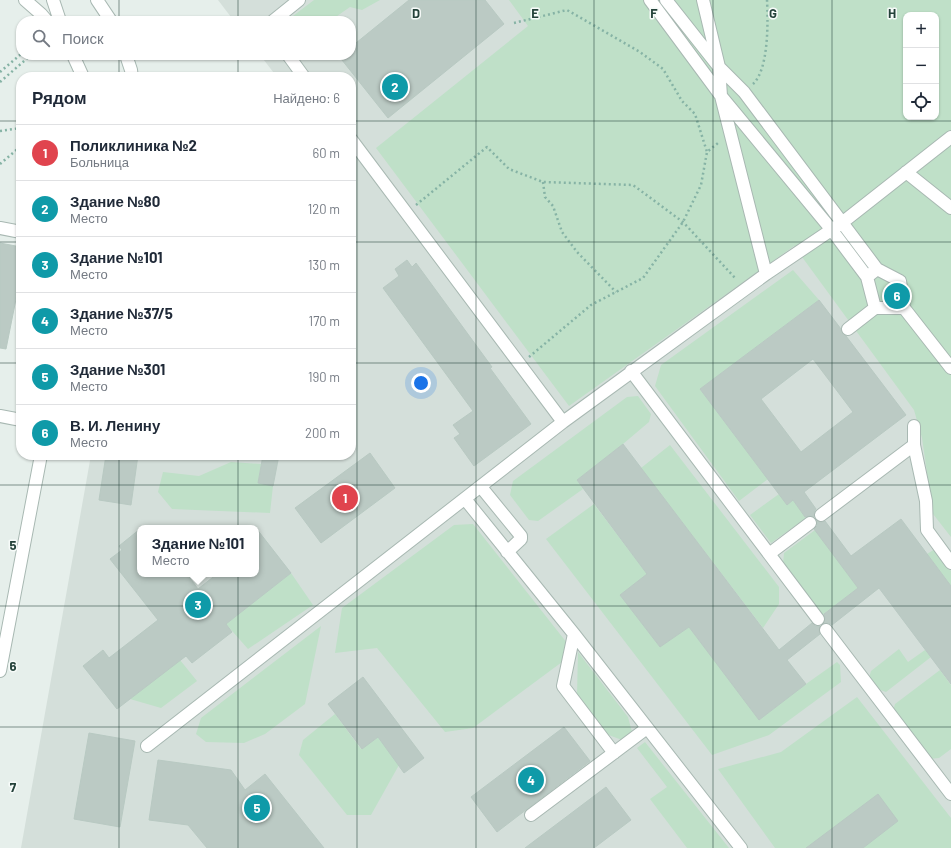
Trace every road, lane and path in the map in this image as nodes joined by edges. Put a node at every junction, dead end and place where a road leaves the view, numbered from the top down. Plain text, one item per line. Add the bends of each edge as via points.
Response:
1 (25, 0) edge
2 (53, 0) edge
3 (97, 0) edge
4 (299, 0) edge
5 (650, 0) edge
6 (666, 0) edge
7 (703, 0) edge
8 (767, 0) edge
9 (43, 16) edge
10 (58, 16) edge
11 (108, 16) edge
12 (279, 16) edge
13 (514, 22) dead end
14 (16, 58) edge
15 (25, 60) edge
16 (75, 60) edge
17 (128, 60) edge
18 (292, 60) edge
19 (719, 67) junction
20 (0, 72) edge
21 (81, 72) edge
22 (131, 72) edge
23 (300, 72) edge
24 (0, 82) edge
25 (744, 92) junction
26 (721, 96) junction
27 (16, 129) edge
28 (0, 131) edge
29 (731, 132) junction
30 (951, 137) edge
31 (356, 146) edge
32 (16, 150) edge
33 (707, 152) junction
34 (0, 164) edge
35 (906, 172) junction
36 (543, 182) junction
37 (951, 208) edge
38 (406, 212) junction
39 (682, 222) junction
40 (843, 222) junction
41 (0, 228) edge
42 (831, 229) junction
43 (16, 231) edge
44 (877, 269) junction
45 (766, 274) junction
46 (867, 277) junction
47 (745, 288) junction
48 (616, 292) junction
49 (875, 308) junction
50 (904, 308) junction
51 (848, 329) dead end
52 (520, 365) junction
53 (951, 368) edge
54 (631, 371) junction
55 (0, 416) edge
56 (16, 419) edge
57 (563, 422) junction
58 (914, 426) dead end
59 (914, 445) junction
60 (40, 460) edge
61 (481, 486) junction
62 (465, 499) junction
63 (821, 515) dead end
64 (810, 523) dead end
65 (507, 552) junction
66 (769, 554) junction
67 (951, 563) edge
68 (818, 619) dead end
69 (826, 630) dead end
70 (574, 634) junction
71 (0, 671) edge
72 (647, 728) junction
73 (147, 746) dead end
74 (614, 753) junction
75 (949, 788) edge
76 (531, 815) dead end
77 (741, 848) edge

1 - 9 street
2 - 10 street
3 - 11 street
4 - 12 street
5 - 26 street
6 - 19 street
7 - 19 street
8 - 25 path via 766,53 757,80
13 - 33 path via 566,10 640,52 663,70 682,101 694,114
14 - 20 path
15 - 24 path
16 - 21 street
17 - 22 street
18 - 23 street
19 - 25 street
19 - 26 street
25 - 40 street
26 - 29 street
26 - 42 street
27 - 28 path
29 - 33 path
29 - 45 street
30 - 35 street
31 - 38 street
32 - 34 path
33 - 39 path via 701,185
35 - 37 street
35 - 40 street
36 - 38 path via 509,169 487,147
36 - 39 path via 633,185
36 - 48 path via 545,198 553,206 562,232 577,252
38 - 52 street
39 - 47 path
39 - 48 path via 643,278
40 - 42 street
40 - 44 street
41 - 43 street
42 - 45 street
42 - 46 street
44 - 46 street
44 - 50 street via 900,281
45 - 47 street
46 - 49 street
47 - 54 street
48 - 52 path via 591,305
49 - 50 street
49 - 51 street
50 - 53 street
52 - 57 street
54 - 57 street
54 - 66 street
55 - 56 street
57 - 61 street
58 - 59 street
59 - 63 street
59 - 67 street via 926,501 927,530
60 - 71 street
61 - 62 street
61 - 65 street via 521,536
62 - 65 street
62 - 73 street
64 - 66 street
65 - 70 street
66 - 68 street
69 - 75 street
70 - 72 street
70 - 74 street via 563,686
72 - 74 street
72 - 77 street
74 - 76 street

